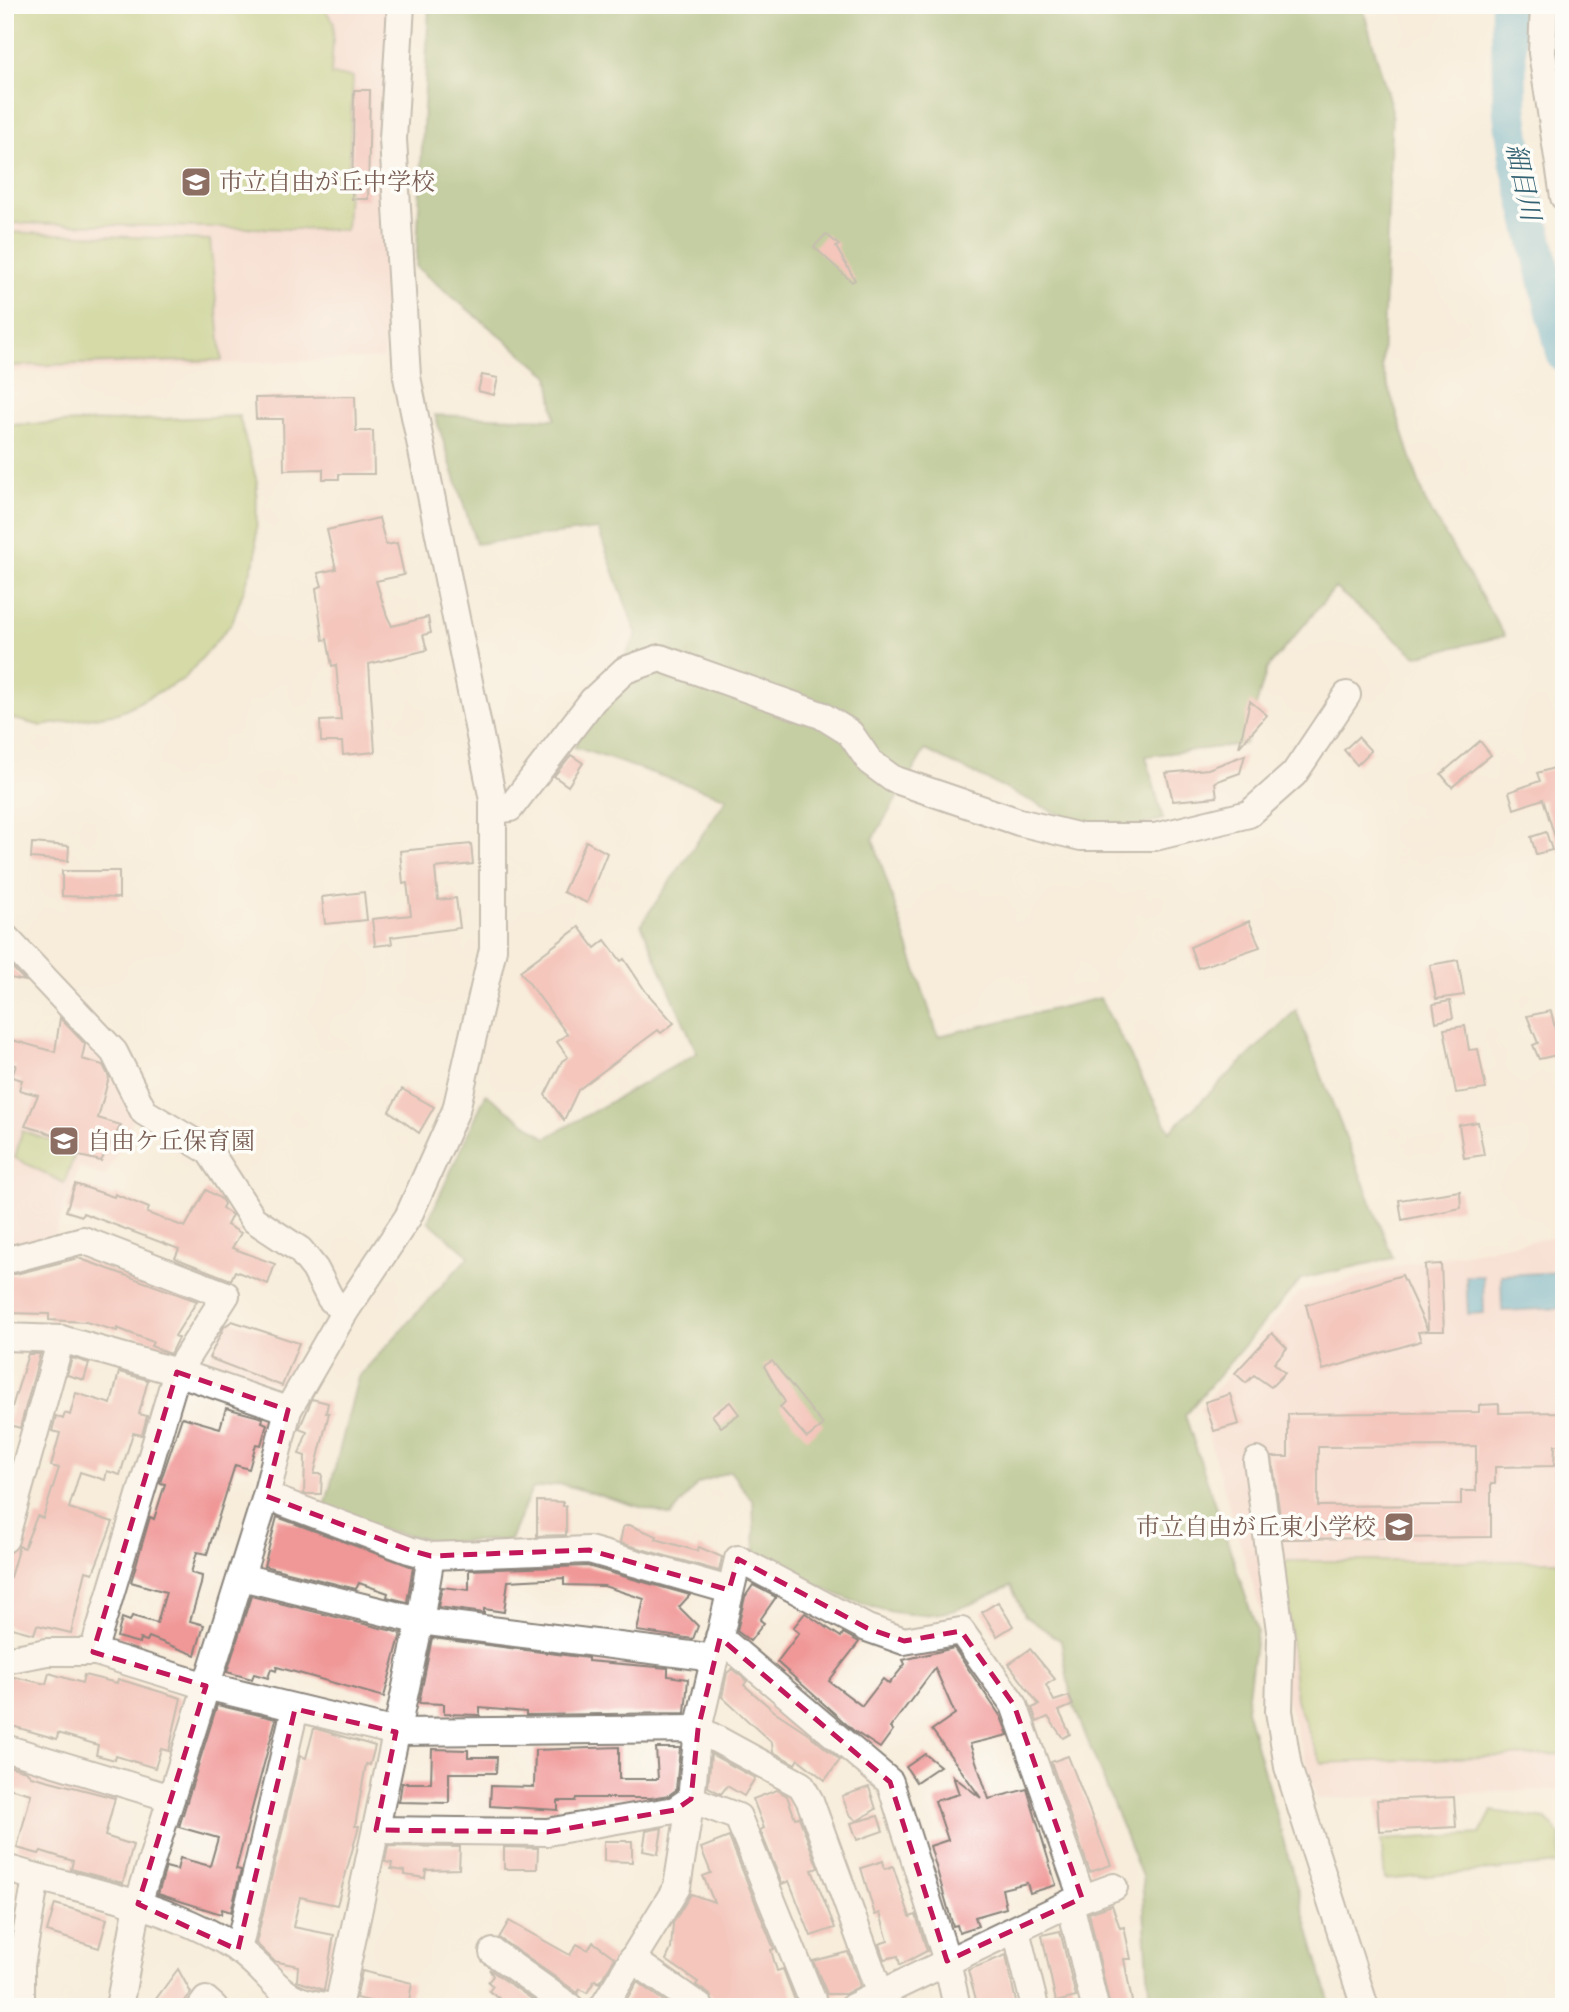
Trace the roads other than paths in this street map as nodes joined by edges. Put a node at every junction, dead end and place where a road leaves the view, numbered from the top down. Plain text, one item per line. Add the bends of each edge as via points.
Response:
1 (401, 5) edge
2 (1544, 5) edge
3 (1564, 197) edge
4 (1346, 695) dead end
5 (493, 810) junction
6 (5, 937) edge
7 (5, 1258) edge
8 (344, 1313) junction
9 (5, 1337) edge
10 (61, 1339) junction
11 (177, 1372) junction
12 (288, 1410) junction
13 (1257, 1461) dead end
14 (266, 1496) junction
15 (5, 1539) edge
16 (431, 1556) junction
17 (241, 1577) junction
18 (729, 1590) junction
19 (420, 1621) junction
20 (717, 1647) junction
21 (93, 1652) junction
22 (5, 1660) edge
23 (206, 1686) junction
24 (295, 1709) junction
25 (698, 1730) junction
26 (396, 1732) junction
27 (5, 1748) edge
28 (171, 1798) junction
29 (691, 1799) junction
30 (376, 1830) junction
31 (5, 1868) edge
32 (36, 1878) junction
33 (1114, 1887) dead end
34 (1076, 1900) junction
35 (138, 1904) junction
36 (1016, 1930) junction
37 (238, 1950) junction
38 (493, 1952) dead end
39 (632, 1959) junction
40 (947, 1961) junction
41 (881, 2001) edge
42 (21, 2007) edge
43 (120, 2007) edge
44 (201, 2007) edge
45 (214, 2007) edge
46 (570, 2007) edge
47 (603, 2007) edge
48 (700, 2007) edge
49 (815, 2007) edge
50 (853, 2007) edge
51 (957, 2007) edge
52 (1035, 2007) edge
53 (1095, 2007) edge
54 (1365, 2007) edge

1 - 5 street via 393,139 407,377 470,671
2 - 3 street via 1542,53
4 - 5 street via 1294,774 1250,814 1155,836 1081,836 1019,822 893,779 870,762 850,733 821,715 660,658 625,670 593,701 510,808
5 - 8 street via 493,949 456,1110 408,1217
6 - 8 street via 114,1052 144,1112 209,1151 253,1219 300,1250
7 - 11 street via 83,1240 226,1295
8 - 12 street
9 - 10 street
10 - 11 street
10 - 15 street
11 - 12 street
11 - 21 street
12 - 14 street
13 - 54 street via 1282,1638 1279,1711 1288,1767
14 - 16 street
14 - 17 street
16 - 18 street via 589,1550
16 - 19 street
17 - 19 street
17 - 23 street
18 - 20 street
18 - 34 street via 738,1559 867,1628 904,1641 961,1631 1014,1705
19 - 20 street
19 - 26 street
20 - 25 street
20 - 40 street via 890,1782
21 - 22 street via 47,1652
21 - 23 street
23 - 24 street
23 - 28 street
24 - 26 street
24 - 37 street
25 - 26 street
25 - 29 street
25 - 41 street via 801,1785
26 - 30 street
27 - 28 street
28 - 35 street
29 - 30 street via 675,1810 547,1832
29 - 39 street via 677,1887
29 - 49 street via 738,1816
30 - 37 street via 338,2007 307,2005 281,1991
31 - 32 street
32 - 35 street
32 - 42 street via 21,1965
33 - 34 street
34 - 36 street
34 - 53 street
35 - 37 street via 175,1917
35 - 43 street
36 - 40 street
36 - 52 street
38 - 46 street
39 - 47 street
39 - 48 street
40 - 41 street
40 - 51 street
41 - 50 street
44 - 45 street via 206,2000

